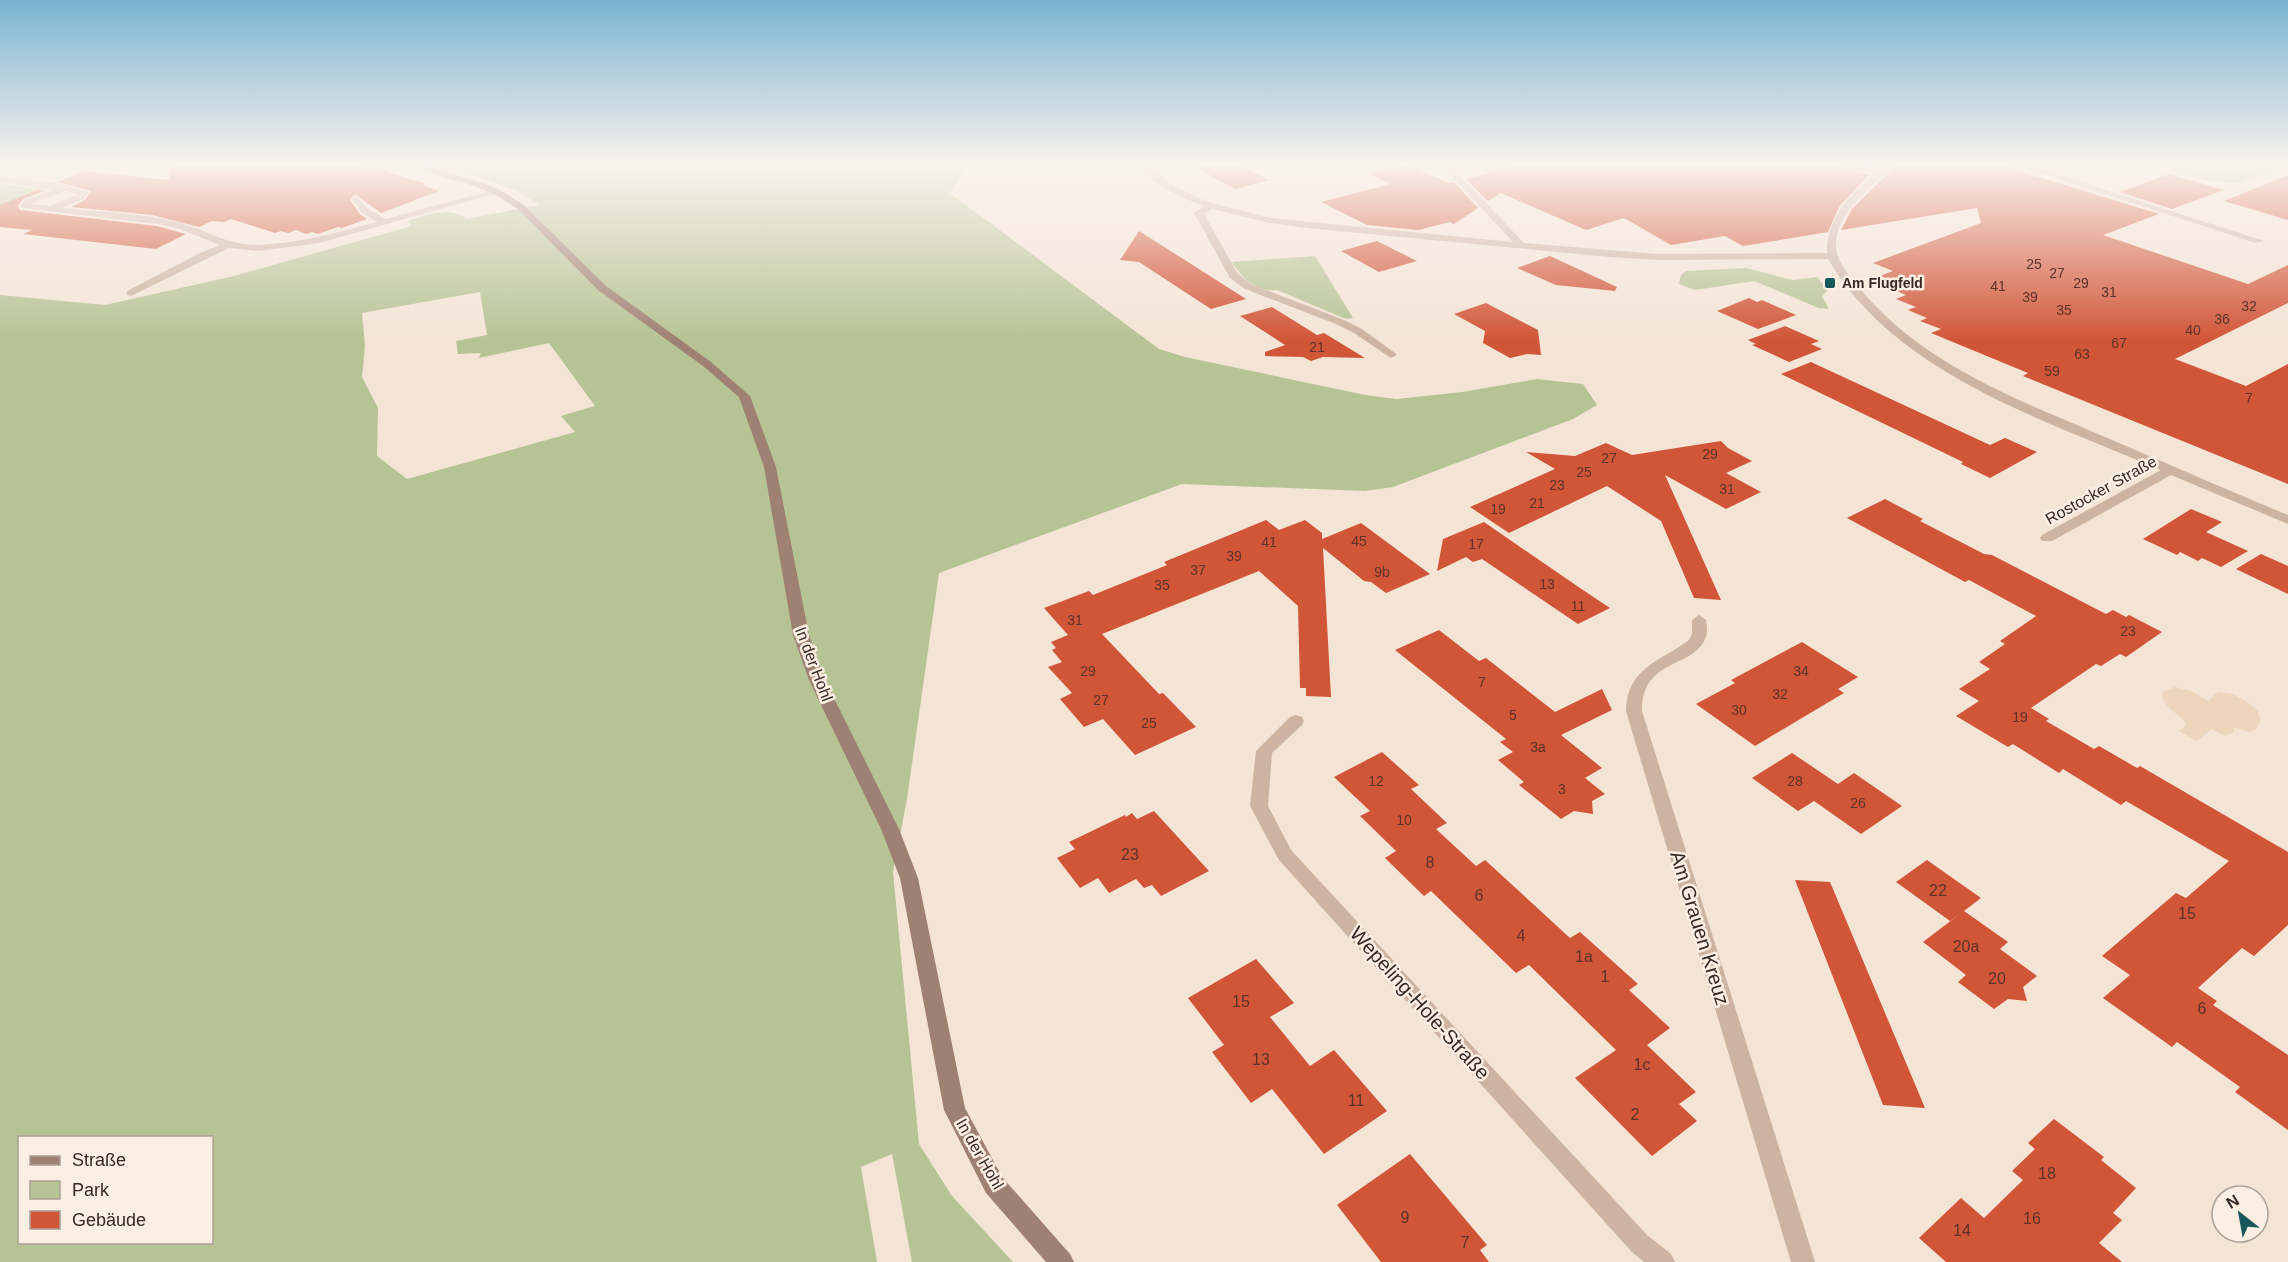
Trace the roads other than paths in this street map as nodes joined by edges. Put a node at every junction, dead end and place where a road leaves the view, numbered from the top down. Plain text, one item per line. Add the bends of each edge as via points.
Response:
1 (167, 223) edge
2 (386, 223) edge
3 (537, 223) edge
4 (1204, 223) edge
5 (1294, 223) edge
6 (1500, 223) edge
7 (1837, 223) edge
8 (2202, 223) edge
9 (2259, 241) dead end
10 (228, 245) junction
11 (1521, 245) junction
12 (1832, 256) junction
13 (131, 293) dead end
14 (1391, 355) dead end
15 (2171, 470) junction
16 (2288, 520) edge
17 (2047, 538) dead end
18 (1700, 620) dead end
19 (1296, 721) dead end
20 (1062, 1262) edge
21 (1663, 1262) edge
22 (1803, 1262) edge

1 - 10 street
2 - 10 street via 286,246
3 - 20 street, In der Hohl via 602,288 707,364 744,396 770,466 801,635 817,680 909,878 955,1110 994,1185
4 - 14 street via 1234,276 1249,287 1358,331
5 - 11 street
6 - 11 street
7 - 12 street via 1832,235
8 - 9 street
10 - 13 street
11 - 12 street via 1658,257
12 - 15 street via 1860,299 1933,357 2000,395
15 - 16 street
15 - 17 street, Rostocker Straße
18 - 22 street, Am Grauen Kreuz via 1694,644 1658,665 1637,685 1634,711
19 - 21 street, Wepeling-Hole-Straße via 1264,751 1259,806 1285,855 1639,1243

